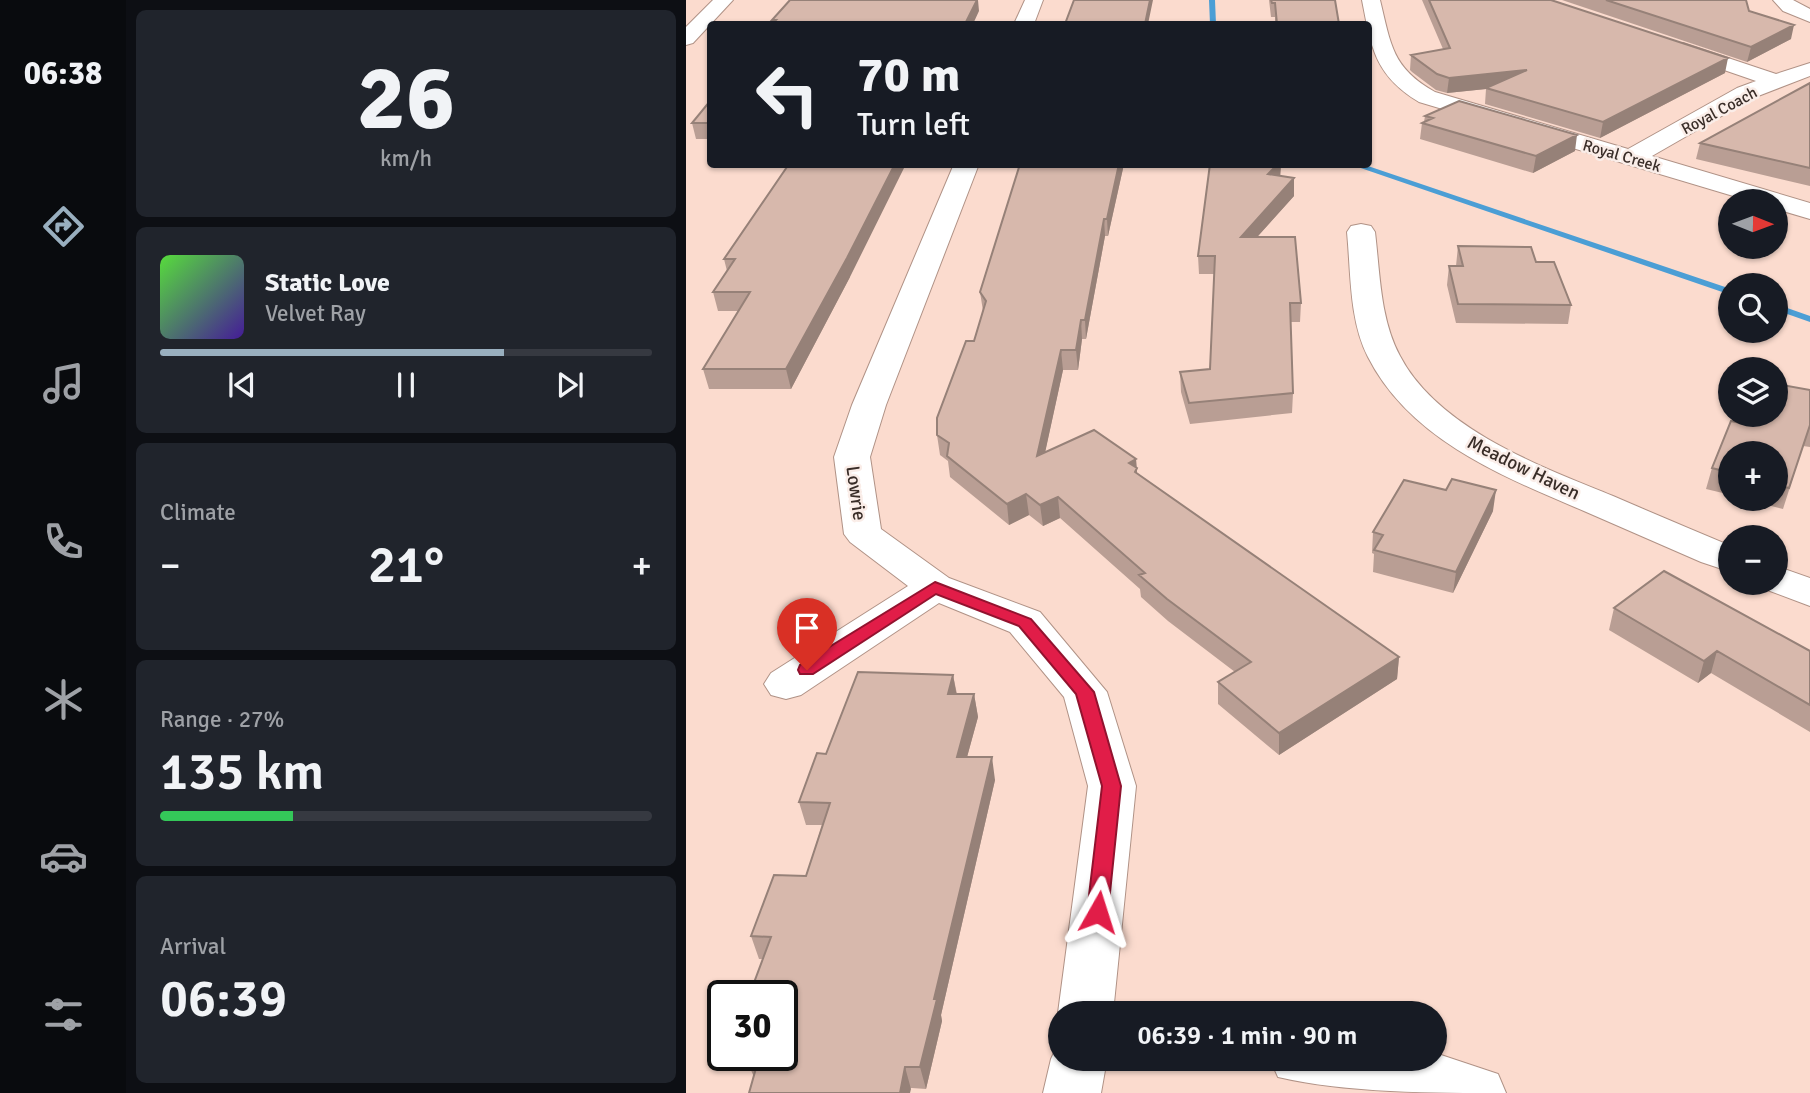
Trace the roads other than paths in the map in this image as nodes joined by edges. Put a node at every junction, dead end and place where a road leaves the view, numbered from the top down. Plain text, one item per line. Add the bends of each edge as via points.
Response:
1 (724, 0) edge
2 (1034, 0) edge
3 (1371, 0) edge
4 (1782, 0) edge
5 (1810, 16) edge
6 (1025, 21) edge
7 (686, 38) edge
8 (1662, 43) edge
9 (1810, 69) edge
10 (1776, 81) junction
11 (1632, 157) junction
12 (965, 168) edge
13 (1810, 211) edge
14 (1361, 232) dead end
15 (1718, 553) edge
16 (1788, 584) edge
17 (935, 587) junction
18 (1810, 593) edge
19 (786, 684) dead end
20 (1087, 1001) edge
21 (1077, 1071) edge
22 (1397, 1071) edge
23 (1072, 1093) edge
24 (1478, 1093) edge

1 - 7 street
2 - 6 street
3 - 11 street, Royal Creek via 1390,71 1409,88 1447,104
4 - 5 street
8 - 10 street
9 - 10 street, Royal Coach
10 - 11 street, Royal Coach via 1745,93
11 - 13 street, Royal Creek
12 - 17 street, Lowrie via 852,457 863,534
14 - 15 street, Meadow Haven via 1376,339 1397,378 1435,417 1526,472
16 - 18 street
17 - 19 street
17 - 20 street, Lowrie via 1025,622 1084,692 1112,786
21 - 23 street
22 - 24 street via 1422,1074

